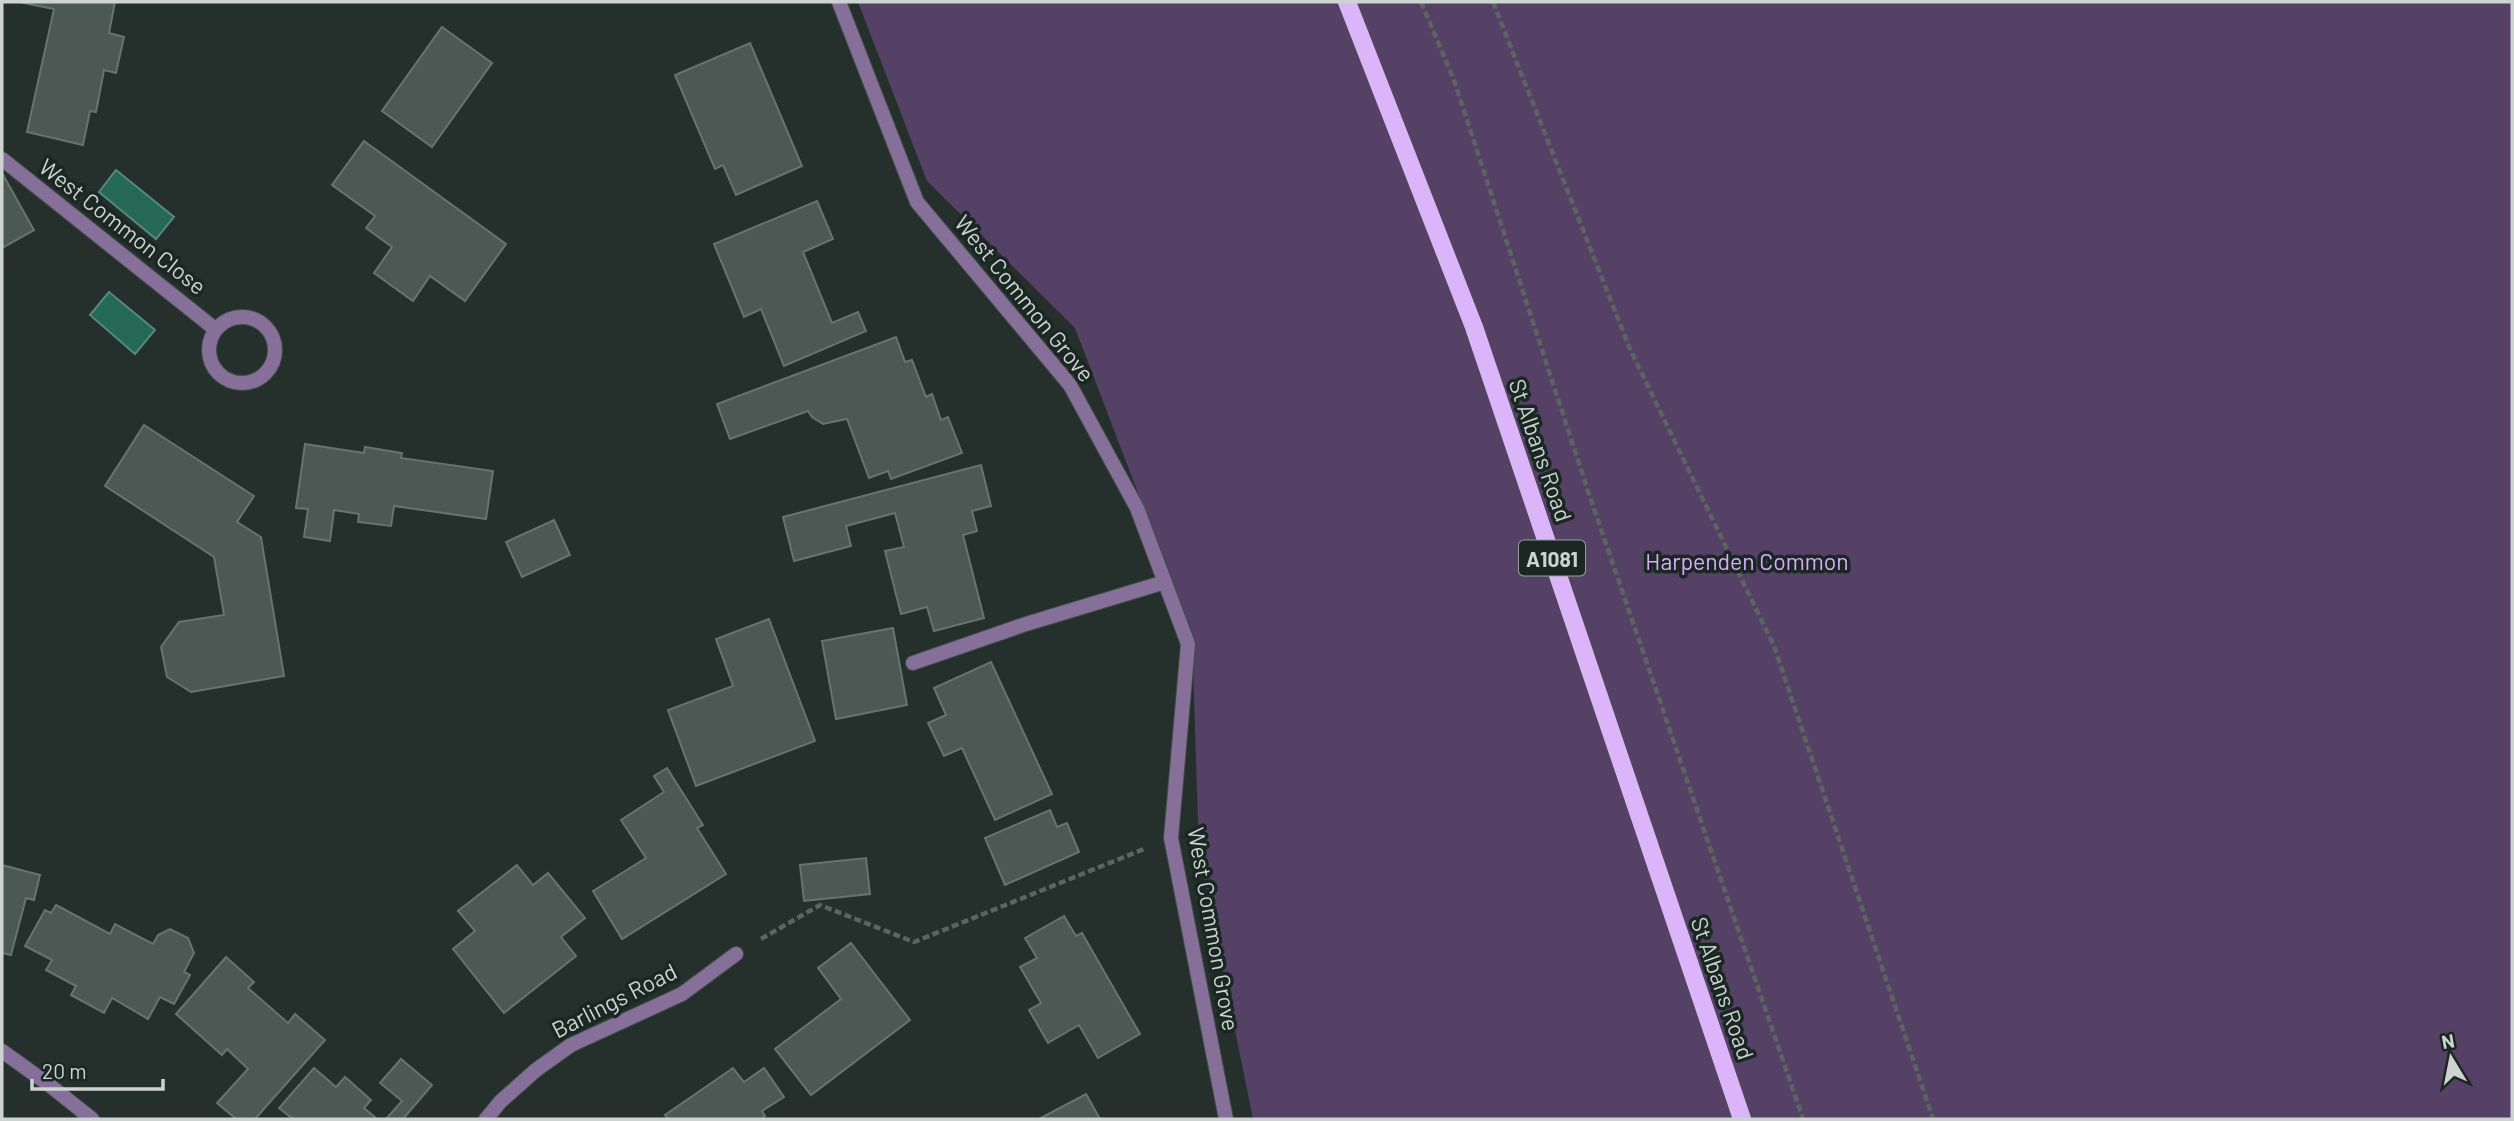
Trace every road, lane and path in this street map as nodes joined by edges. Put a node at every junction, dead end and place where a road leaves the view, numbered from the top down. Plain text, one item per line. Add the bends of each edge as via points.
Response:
1 (839, 2) edge
2 (1347, 2) edge
3 (1421, 2) edge
4 (1493, 2) edge
5 (2, 159) edge
6 (215, 329) junction
7 (1165, 582) junction
8 (913, 663) dead end
9 (1171, 838) junction
10 (736, 954) joint
11 (2, 1051) edge
12 (92, 1119) edge
13 (486, 1119) edge
14 (1226, 1119) edge
15 (1742, 1119) edge
16 (1803, 1119) edge
17 (1933, 1119) edge

1 - 7 street, West Common Grove via 917,202 1070,385 1137,508
2 - 15 main road, St Albans Road / A1081 via 1474,327
3 - 16 path via 1454,80 1590,497
4 - 17 path via 1630,349 1774,646
5 - 6 street, West Common Close
6 - 6 street via 242,317 268,329 275,343 275,358 268,372 242,384 227,381 209,358
7 - 8 street
7 - 9 street, West Common Grove via 1188,644
9 - 10 path via 914,942 820,905
9 - 14 street, West Common Grove
10 - 13 street, Barlings Road via 682,994 571,1045 536,1070
11 - 12 street

